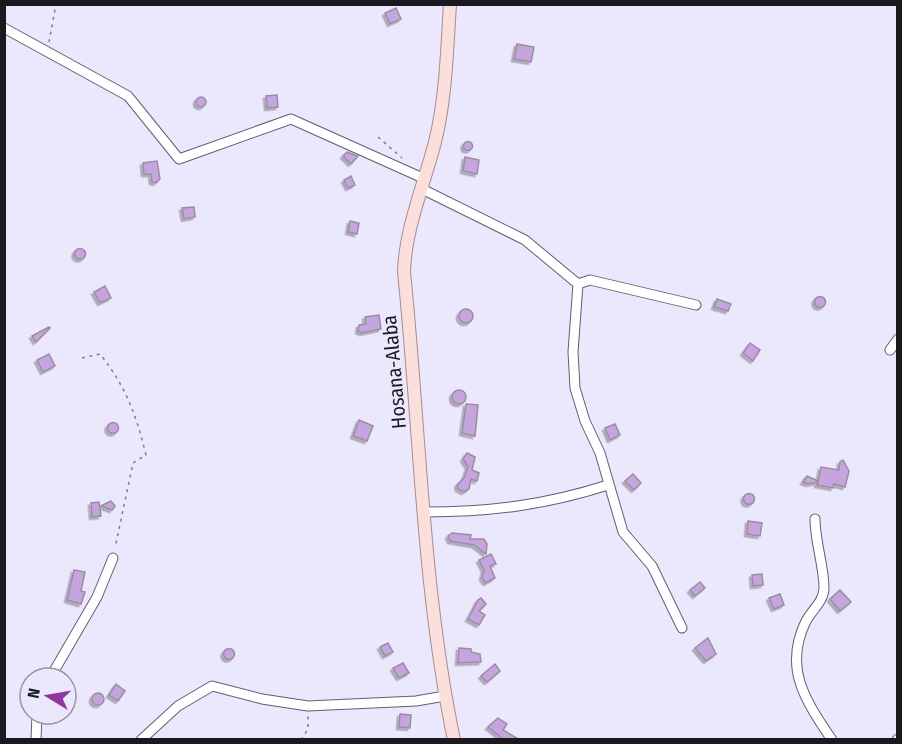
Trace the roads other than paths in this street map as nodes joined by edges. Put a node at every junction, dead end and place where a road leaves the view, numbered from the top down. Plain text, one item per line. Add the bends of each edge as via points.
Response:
1 (450, 4) edge
2 (4, 28) edge
3 (424, 184) junction
4 (578, 284) junction
5 (696, 305) dead end
6 (897, 339) edge
7 (890, 350) dead end
8 (608, 486) junction
9 (425, 512) junction
10 (815, 519) dead end
11 (113, 558) road end
12 (682, 628) dead end
13 (57, 666) edge
14 (445, 696) junction
15 (141, 740) edge
16 (454, 740) edge
17 (832, 740) edge

1 - 3 main road, Hosana-Alaba via 447,66 436,139
2 - 3 street via 128,96 179,159 291,119
3 - 4 street via 525,240
3 - 9 main road, Hosana-Alaba via 407,243 404,272
4 - 5 street via 590,280
4 - 8 street via 573,352 575,388
6 - 7 street
8 - 9 street via 511,509
8 - 12 street via 622,532 652,566
9 - 14 main road, Hosana-Alaba
10 - 17 street via 824,589 797,645 794,668 802,690
11 - 13 street via 97,597
14 - 15 street via 308,706 212,686 178,706
14 - 16 main road, Hosana-Alaba

